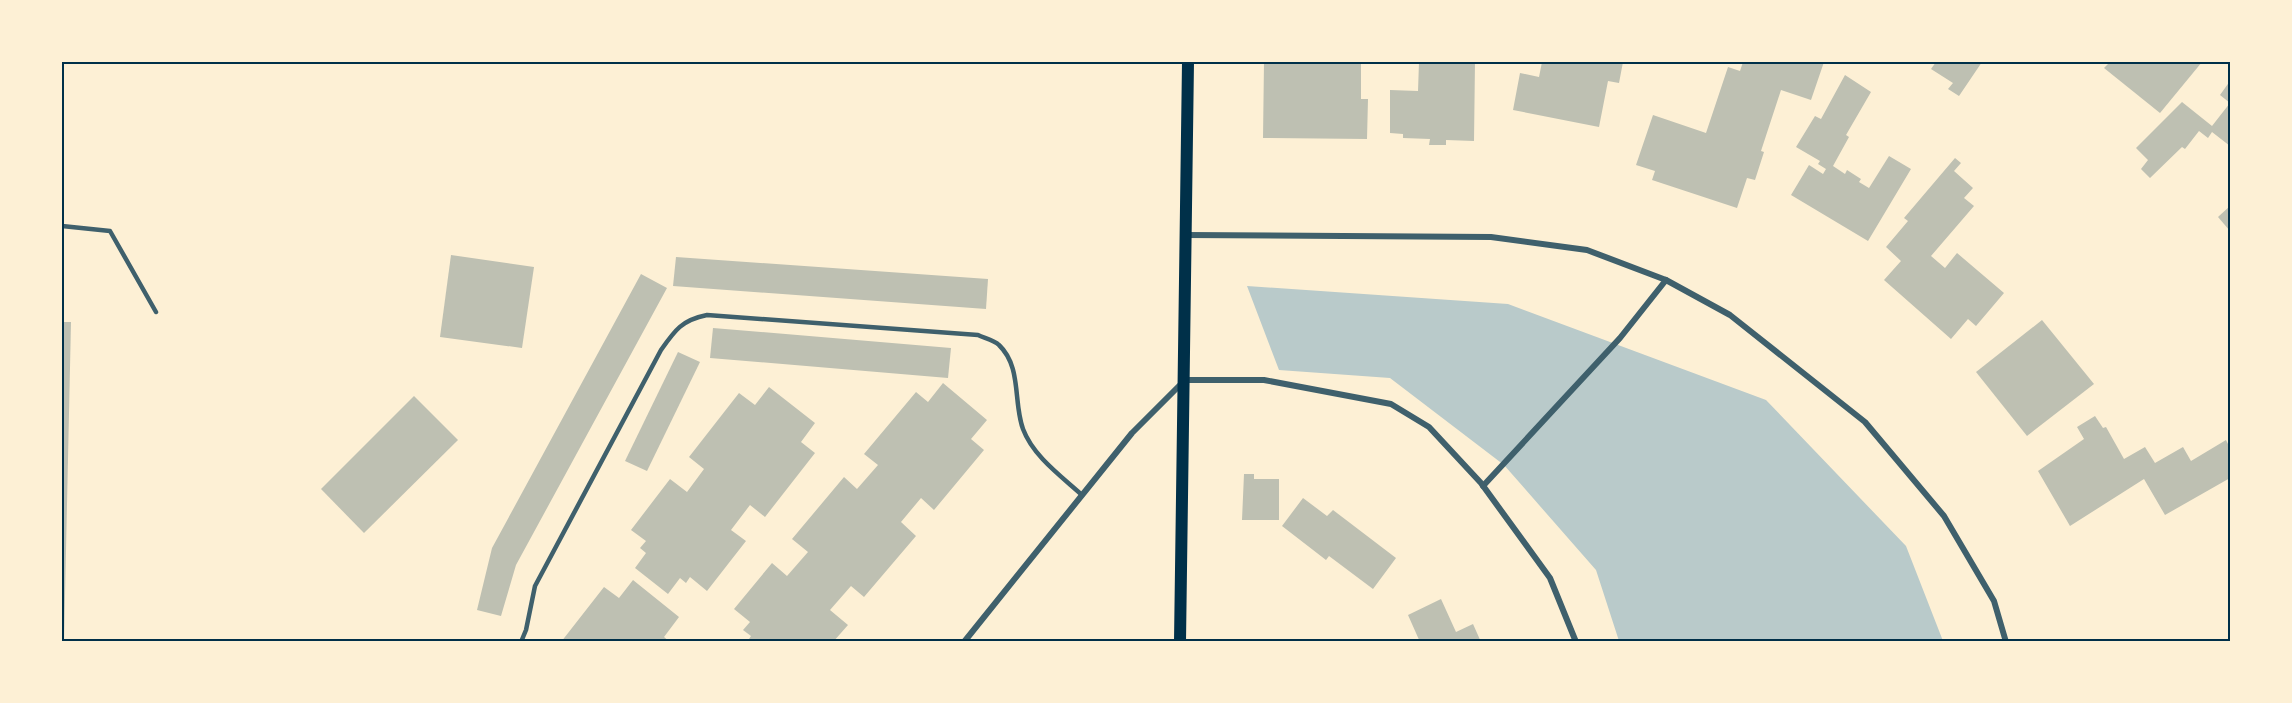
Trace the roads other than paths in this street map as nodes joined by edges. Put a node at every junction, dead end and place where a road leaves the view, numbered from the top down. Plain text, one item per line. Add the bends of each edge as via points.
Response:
1 (1188, 62) edge
2 (62, 226) edge
3 (1186, 235) junction
4 (1666, 280) junction
5 (156, 312) dead end
6 (1185, 380) junction
7 (1483, 486) junction
8 (1082, 495) junction
9 (520, 642) edge
10 (964, 642) edge
11 (1180, 642) edge
12 (1576, 642) edge
13 (2006, 642) edge

1 - 3 main road
2 - 5 lane via 110,231
3 - 4 street via 1491,237 1587,250
3 - 6 main road
4 - 7 street via 1620,338
4 - 13 street via 1730,315 1864,422 1944,516 1994,601
6 - 7 street via 1264,380 1391,404 1429,427
6 - 8 street via 1132,433
6 - 11 main road
7 - 12 street via 1550,578
8 - 9 lane via 1038,454 1023,430 1009,360 998,344 978,336 707,315 691,318 676,328 661,350 535,586
8 - 10 street

